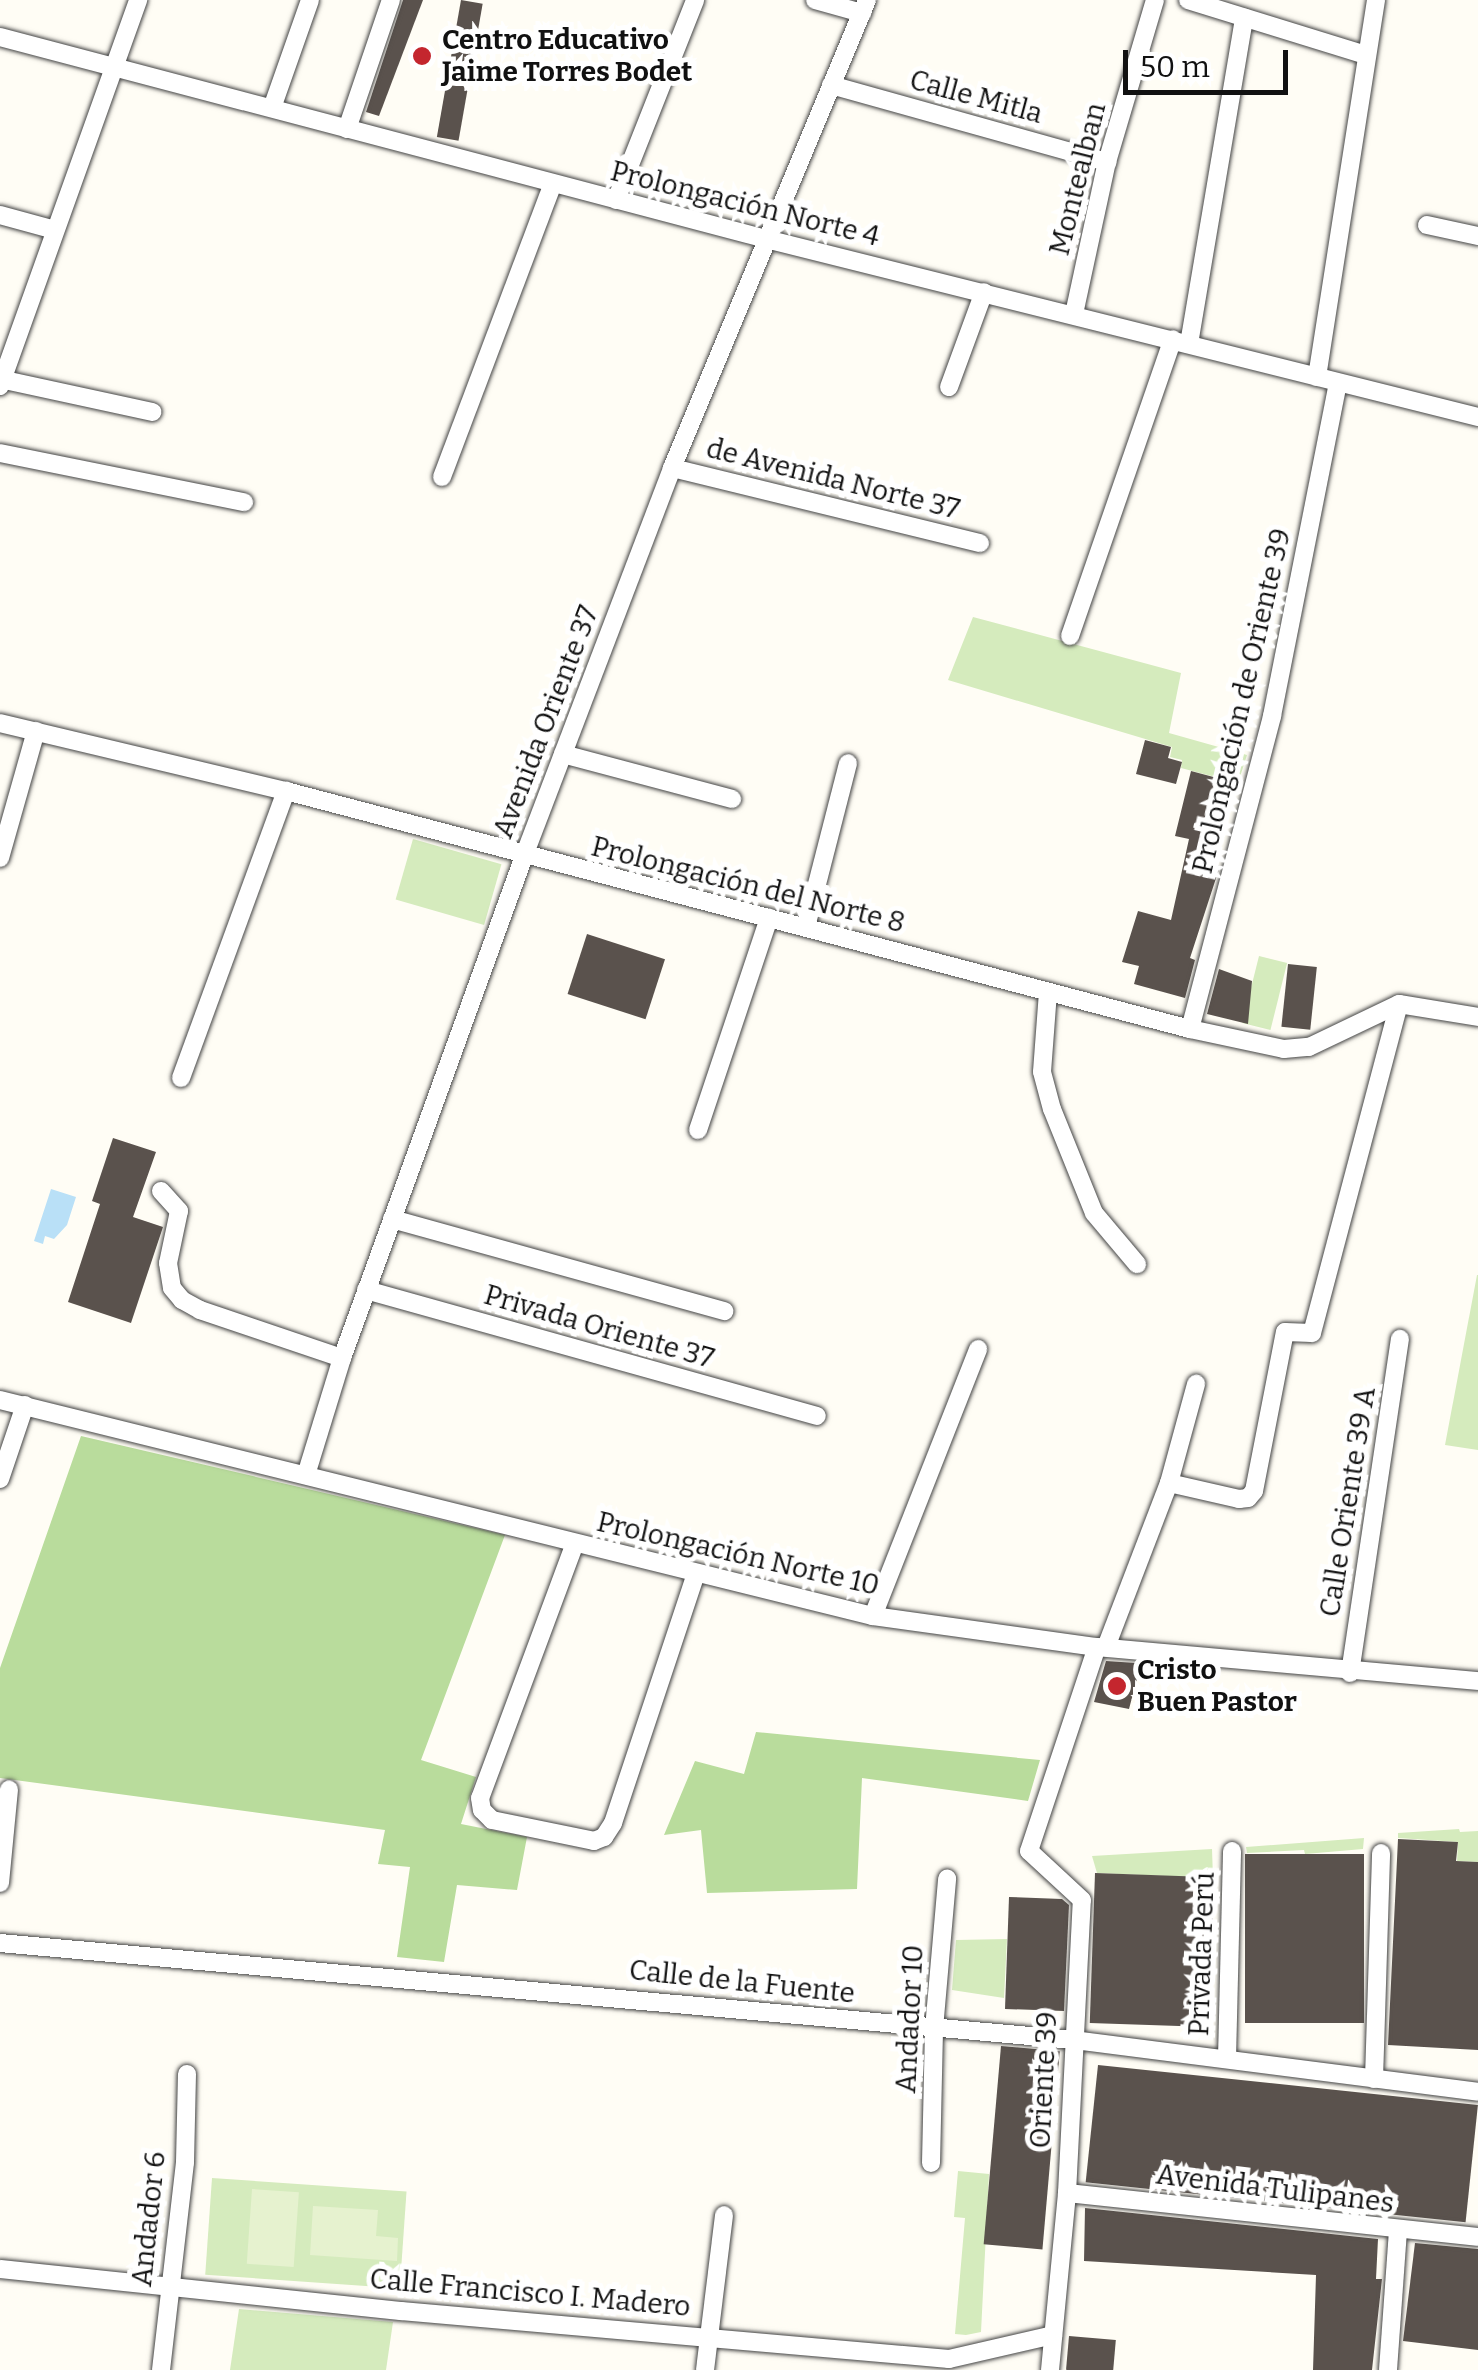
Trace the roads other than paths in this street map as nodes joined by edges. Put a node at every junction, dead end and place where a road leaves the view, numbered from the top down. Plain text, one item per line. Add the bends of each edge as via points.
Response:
1 (138, 0) edge
2 (310, 0) edge
3 (391, 0) edge
4 (695, 0) edge
5 (815, 0) edge
6 (1155, 0) edge
7 (1188, 0) edge
8 (1376, 0) edge
9 (864, 6) edge
10 (1244, 18) junction
11 (0, 37) edge
12 (1366, 55) junction
13 (114, 64) junction
14 (830, 85) junction
15 (272, 108) junction
16 (346, 129) junction
17 (1107, 162) junction
18 (554, 184) junction
19 (616, 200) junction
20 (0, 215) edge
21 (1426, 225) dead end
22 (56, 230) junction
23 (1478, 236) edge
24 (766, 238) junction
25 (984, 292) junction
26 (1074, 314) junction
27 (1180, 342) junction
28 (1317, 378) junction
29 (1, 381) edge
30 (1338, 383) junction
31 (950, 388) dead end
32 (152, 412) dead end
33 (1478, 416) edge
34 (0, 453) edge
35 (672, 468) junction
36 (442, 477) dead end
37 (244, 502) dead end
38 (980, 543) dead end
39 (1070, 636) dead end
40 (0, 722) edge
41 (36, 732) junction
42 (563, 754) junction
43 (848, 763) dead end
44 (286, 792) junction
45 (732, 798) dead end
46 (524, 856) junction
47 (0, 858) edge
48 (768, 918) junction
49 (806, 927) junction
50 (1048, 992) junction
51 (1399, 1004) junction
52 (1478, 1016) edge
53 (1190, 1029) junction
54 (182, 1078) dead end
55 (698, 1130) dead end
56 (161, 1191) dead end
57 (392, 1219) junction
58 (1137, 1264) dead end
59 (366, 1290) junction
60 (724, 1311) dead end
61 (1400, 1339) dead end
62 (978, 1349) dead end
63 (342, 1358) junction
64 (1196, 1384) dead end
65 (0, 1400) edge
66 (25, 1406) junction
67 (817, 1416) dead end
68 (306, 1475) junction
69 (0, 1479) edge
70 (1169, 1483) junction
71 (575, 1543) junction
72 (696, 1574) junction
73 (873, 1616) junction
74 (1102, 1647) junction
75 (1350, 1673) junction
76 (1478, 1681) edge
77 (9, 1789) dead end
78 (1232, 1852) dead end
79 (1381, 1853) dead end
80 (948, 1879) dead end
81 (0, 1883) edge
82 (0, 1943) edge
83 (934, 2029) junction
84 (1074, 2040) junction
85 (1226, 2058) junction
86 (187, 2074) dead end
87 (1374, 2079) junction
88 (1478, 2092) edge
89 (931, 2163) dead end
90 (1066, 2193) junction
91 (724, 2215) dead end
92 (1398, 2232) junction
93 (1478, 2237) edge
94 (0, 2268) edge
95 (170, 2284) junction
96 (1053, 2335) junction
97 (709, 2336) junction
98 (161, 2370) edge
99 (705, 2370) edge
100 (1050, 2370) edge
101 (1388, 2370) edge

1 - 13 street
2 - 15 street
3 - 16 street
4 - 19 street
5 - 9 street
6 - 17 street, Montealban
7 - 10 street
8 - 12 street
9 - 14 street, Avenida Oriente 37
10 - 12 street
10 - 27 street
11 - 13 street, Prolongación Norte 4
12 - 28 street
13 - 15 street, Prolongación Norte 4
13 - 22 street
14 - 17 street, Calle Mitla
14 - 24 street, Avenida Oriente 37
15 - 16 street, Prolongación Norte 4
16 - 18 street, Prolongación Norte 4
17 - 26 street, Montealban
18 - 19 street, Prolongación Norte 4
18 - 36 street
19 - 24 street, Prolongación Norte 4
20 - 22 street
21 - 23 street
22 - 29 street
24 - 25 street, Prolongación Norte 4
24 - 35 street, Avenida Oriente 37
25 - 26 street, Prolongación Norte 4
25 - 31 street
26 - 27 street, Prolongación Norte 4
27 - 28 street, Prolongación Norte 4
27 - 39 street
28 - 30 street, Prolongación Norte 4
29 - 32 street
30 - 33 street, Prolongación Norte 4
30 - 53 street, Prolongación de Oriente 39 via 1272,716
34 - 37 street
35 - 38 street, de Avenida Norte 37
35 - 42 street, Avenida Oriente 37
40 - 41 street, Prolongación del Norte 8
41 - 44 street, Prolongación del Norte 8
41 - 47 street
42 - 45 street
42 - 46 street, Avenida Oriente 37
43 - 49 street
44 - 46 street, Prolongación del Norte 8
44 - 54 street
46 - 48 street, Prolongación del Norte 8
46 - 57 street, Avenida Oriente 37
48 - 49 street, Prolongación del Norte 8
48 - 55 street
49 - 50 street, Prolongación del Norte 8
50 - 53 street, Prolongación del Norte 8
50 - 58 street via 1042,1072 1052,1109 1094,1214
51 - 52 street
51 - 53 street, Prolongación del Norte 8 via 1309,1047 1284,1049
51 - 70 street via 1312,1333 1285,1332 1254,1490 1248,1498
56 - 63 street via 180,1211 169,1274 182,1300
57 - 59 street, Avenida Oriente 37
57 - 60 street
59 - 63 street, Avenida Oriente 37
59 - 67 street, Privada Oriente 37
61 - 75 street, Calle Oriente 39 A
62 - 73 street
63 - 68 street, Avenida Oriente 37
64 - 70 street
65 - 66 street, Prolongación Norte 10
66 - 68 street, Prolongación Norte 10
66 - 69 street
68 - 71 street, Prolongación Norte 10
70 - 74 street
71 - 72 street, Prolongación Norte 10
71 - 72 street via 480,1798 492,1820 594,1841 604,1837
72 - 73 street, Prolongación Norte 10
73 - 74 street, Prolongación Norte 10
74 - 75 street, Prolongación Norte 10
74 - 84 street, Oriente 39 via 1030,1851 1082,1900
75 - 76 street, Prolongación Norte 10
77 - 81 street
78 - 85 street, Privada Perú
79 - 87 street
80 - 83 street, Andador 10
82 - 83 street, Calle de la Fuente
83 - 84 street, Calle de la Fuente
83 - 89 street, Andador 10
84 - 85 street, Calle de la Fuente
84 - 90 street, Oriente 39
85 - 87 street, Calle de la Fuente
86 - 95 street, Andador 6 via 186,2162
87 - 88 street, Calle de la Fuente
90 - 92 street, Avenida Tulipanes
90 - 96 street, Oriente 39
91 - 97 street
92 - 93 street, Avenida Tulipanes
92 - 101 street
94 - 95 street, Calle Francisco I. Madero
95 - 97 street, Calle Francisco I. Madero
95 - 98 street, Andador 6
96 - 97 street, Calle Francisco I. Madero via 949,2358
96 - 100 street, Oriente 39
97 - 99 street

